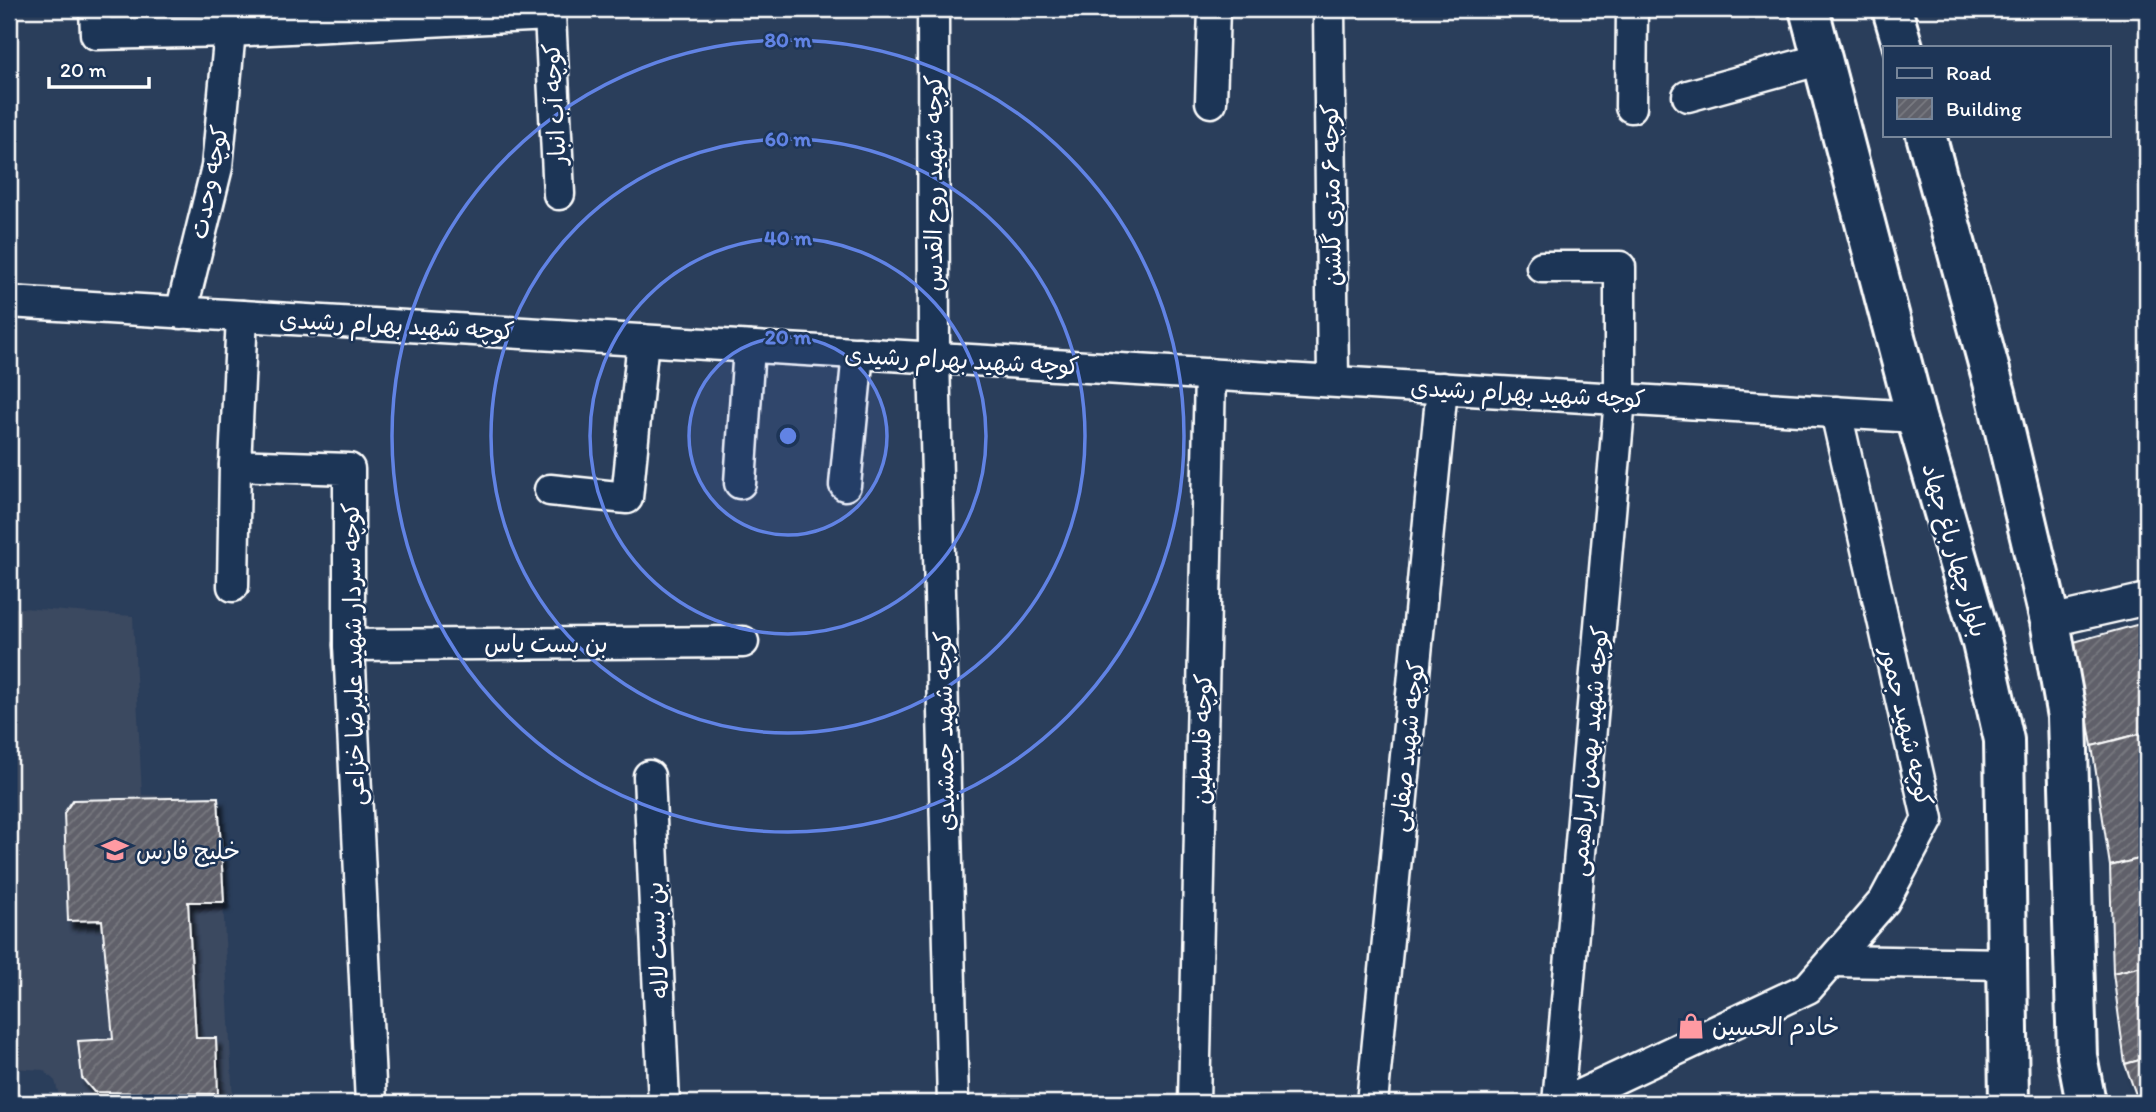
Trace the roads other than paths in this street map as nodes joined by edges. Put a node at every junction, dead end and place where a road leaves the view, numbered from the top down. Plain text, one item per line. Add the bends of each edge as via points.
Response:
1 (95, 9) edge
2 (933, 9) edge
3 (1214, 9) edge
4 (1329, 9) edge
5 (1632, 9) edge
6 (1809, 9) edge
7 (1892, 9) edge
8 (551, 12) edge
9 (229, 20) edge
10 (1903, 46) edge
11 (1822, 59) junction
12 (1688, 96) dead end
13 (1211, 102) dead end
14 (1630, 107) dead end
15 (1926, 136) edge
16 (559, 194) dead end
17 (1542, 267) dead end
18 (9, 302) edge
19 (181, 313) junction
20 (242, 316) junction
21 (643, 340) junction
22 (750, 347) junction
23 (858, 353) junction
24 (934, 358) junction
25 (1210, 374) junction
26 (1333, 382) junction
27 (1442, 388) junction
28 (1620, 399) junction
29 (1836, 412) junction
30 (1916, 417) junction
31 (235, 465) junction
32 (740, 483) dead end
33 (845, 485) dead end
34 (550, 490) dead end
35 (233, 586) dead end
36 (2147, 598) edge
37 (2050, 621) junction
38 (743, 642) dead end
39 (349, 645) junction
40 (649, 776) dead end
41 (1832, 961) junction
42 (2006, 964) junction
43 (371, 1103) edge
44 (664, 1103) edge
45 (953, 1103) edge
46 (1194, 1103) edge
47 (1372, 1103) edge
48 (1558, 1103) edge
49 (1563, 1103) edge
50 (2009, 1103) edge
51 (2086, 1103) edge

1 - 9 street, کوچه آب انبار via 96,34
2 - 24 street, کوچه شهید روح القدس
3 - 13 street
4 - 26 street, کوچه ۶ متری گلشن
5 - 14 street
6 - 11 street, بلوار چهار باغ جهاد
7 - 10 street
8 - 9 street, کوچه آب انبار
8 - 16 street, کوچه آب انبار
9 - 19 street, کوچه وحدت via 217,167
11 - 12 street
11 - 30 street, بلوار چهار باغ جهاد
15 - 37 street via 1996,393
17 - 28 street, کوچه شهید بهمن ابراهیمی via 1620,267
18 - 19 street, کوچه شهید بهرام رشیدی
19 - 20 street, کوچه شهید بهرام رشیدی
20 - 21 street, کوچه شهید بهرام رشیدی
20 - 31 street
21 - 22 street, کوچه شهید بهرام رشیدی
21 - 34 street via 627,498
22 - 23 street, کوچه شهید بهرام رشیدی
22 - 32 street
23 - 24 street, کوچه شهید بهرام رشیدی
23 - 33 street
24 - 25 street, کوچه شهید بهرام رشیدی
24 - 45 street, کوچه شهید جمشیدی
25 - 26 street, کوچه شهید بهرام رشیدی
25 - 46 street, کوچه فلسطین
26 - 27 street, کوچه شهید بهرام رشیدی
27 - 28 street, کوچه شهید بهرام رشیدی
27 - 47 street, کوچه شهید صفایی
28 - 29 street, کوچه شهید بهرام رشیدی
28 - 48 street, کوچه شهید بهمن ابراهیمی
29 - 30 street, کوچه شهید بهرام رشیدی
29 - 41 street, کوچه شهید جمور via 1928,819 1884,901
30 - 42 street, بلوار چهار باغ جهاد via 1982,643 2004,740
31 - 35 street
31 - 39 street, کوچه سردار شهید علیرضا خزاعی via 349,469
36 - 37 street
37 - 51 street via 2067,717 2077,1056
38 - 39 street, بن بست یاس
39 - 43 street, کوچه سردار شهید علیرضا خزاعی
40 - 44 street, بن بست لاله
41 - 42 street
41 - 49 street, کوچه شهید جمور via 1808,988
42 - 50 street, بلوار چهار باغ جهاد

